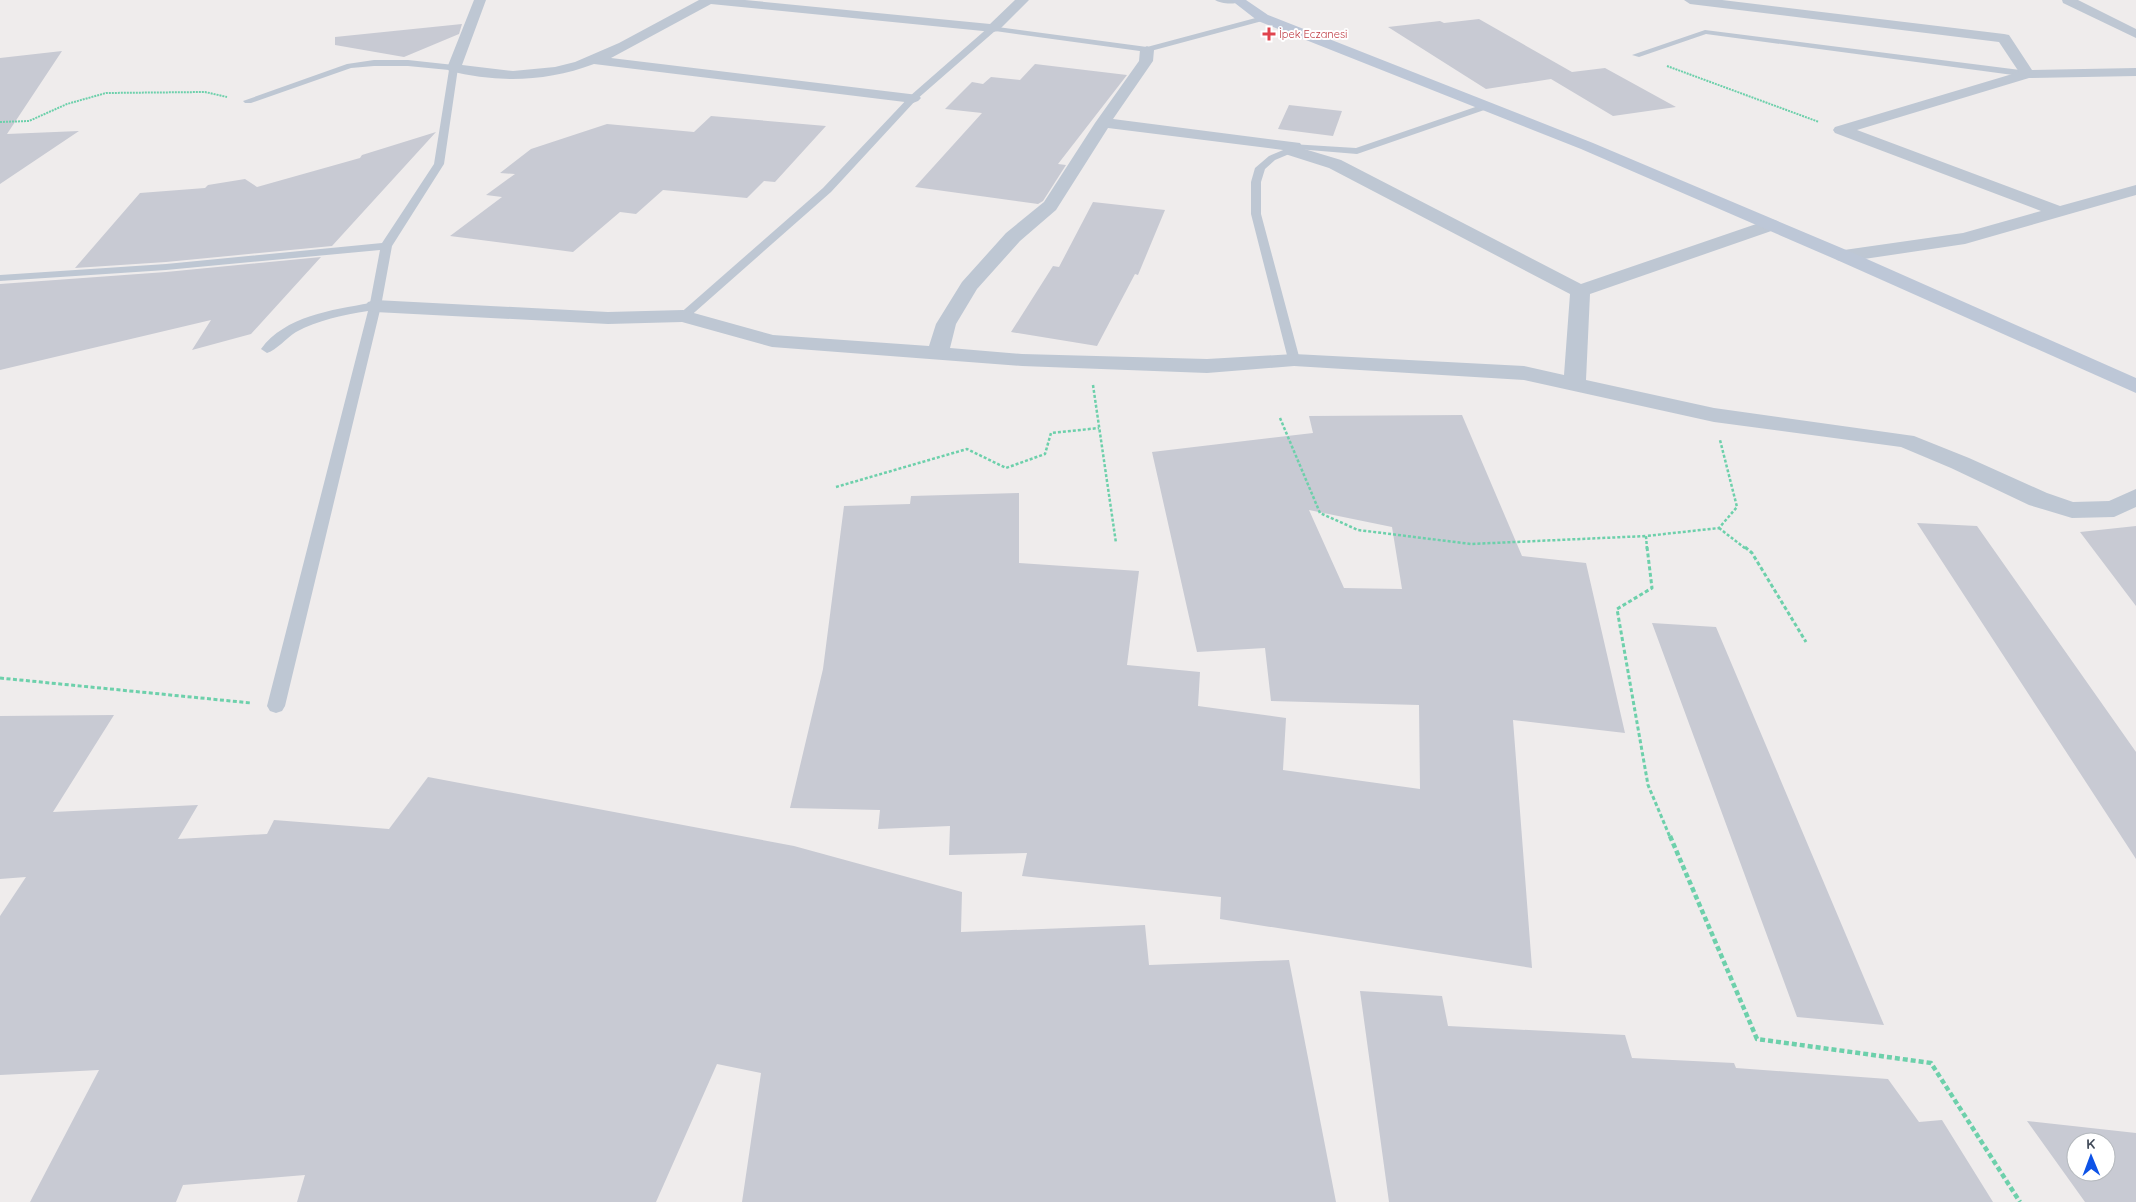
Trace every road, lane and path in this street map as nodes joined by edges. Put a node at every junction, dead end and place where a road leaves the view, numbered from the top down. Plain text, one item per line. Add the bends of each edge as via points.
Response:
1 (480, 0) edge
2 (707, 0) edge
3 (1023, 0) edge
4 (1219, 0) edge
5 (1237, 0) edge
6 (1690, 0) edge
7 (2068, 0) edge
8 (1263, 18) junction
9 (993, 28) junction
10 (2136, 34) edge
11 (1147, 50) junction
12 (1636, 55) joint
13 (594, 60) junction
14 (454, 68) junction
15 (2136, 72) edge
16 (2028, 74) junction
17 (914, 98) junction
18 (248, 101) joint
19 (1487, 106) junction
20 (0, 122) edge
21 (1103, 122) junction
22 (1841, 130) junction
23 (1292, 148) junction
24 (2136, 190) edge
25 (2058, 211) junction
26 (1771, 225) junction
27 (386, 246) junction
28 (1844, 256) junction
29 (0, 278) edge
30 (1580, 291) junction
31 (375, 306) junction
32 (683, 316) junction
33 (267, 349) dead end
34 (937, 355) junction
35 (1294, 360) junction
36 (1090, 362) junction
37 (1575, 384) junction
38 (2136, 386) edge
39 (1714, 415) junction
40 (1280, 418) dead end
41 (1099, 428) junction
42 (836, 487) dead end
43 (2136, 497) edge
44 (1718, 528) junction
45 (1646, 536) junction
46 (1116, 543) dead end
47 (1806, 642) dead end
48 (0, 678) edge
49 (276, 706) joint
50 (2020, 1202) edge

1 - 14 street
2 - 9 street
2 - 13 street
3 - 9 street
4 - 5 lane
5 - 8 street
6 - 16 street via 2004,38
7 - 10 street
8 - 11 lane
8 - 19 street
9 - 11 lane
9 - 17 lane
11 - 21 street via 1146,61
12 - 16 lane via 1705,32
12 - 22 path
13 - 14 street via 532,76 496,76
13 - 17 street
14 - 18 lane via 408,63 350,66
14 - 27 lane via 439,164
15 - 16 street
16 - 22 street
17 - 32 lane via 827,190
18 - 20 path via 205,92 106,94 68,104 29,121
19 - 23 lane via 1357,151
19 - 26 street
21 - 23 street
21 - 34 street via 1050,206 1013,237 969,286 946,324
22 - 25 street
23 - 30 street via 1335,164
23 - 35 lane via 1260,168 1256,182 1256,214
24 - 25 street
25 - 28 street via 1965,238
26 - 28 street
26 - 30 street
27 - 29 lane via 166,267
27 - 31 lane
28 - 38 street
30 - 37 street
31 - 32 street via 608,318
31 - 33 lane via 295,326 278,336
31 - 49 lane
32 - 34 street via 772,341
34 - 36 street
35 - 36 street via 1207,366
35 - 37 street via 1524,373
36 - 41 path
37 - 39 street
39 - 43 street via 1906,441 2038,499 2072,510 2114,509
39 - 44 path via 1737,507
40 - 45 path via 1320,513 1358,530 1471,544
41 - 42 path via 1051,433 1045,454 1006,468 968,449
41 - 46 path
44 - 45 path
44 - 47 path via 1752,553
45 - 50 path via 1652,588 1617,609 1648,785 1757,1039 1931,1062
48 - 49 path

